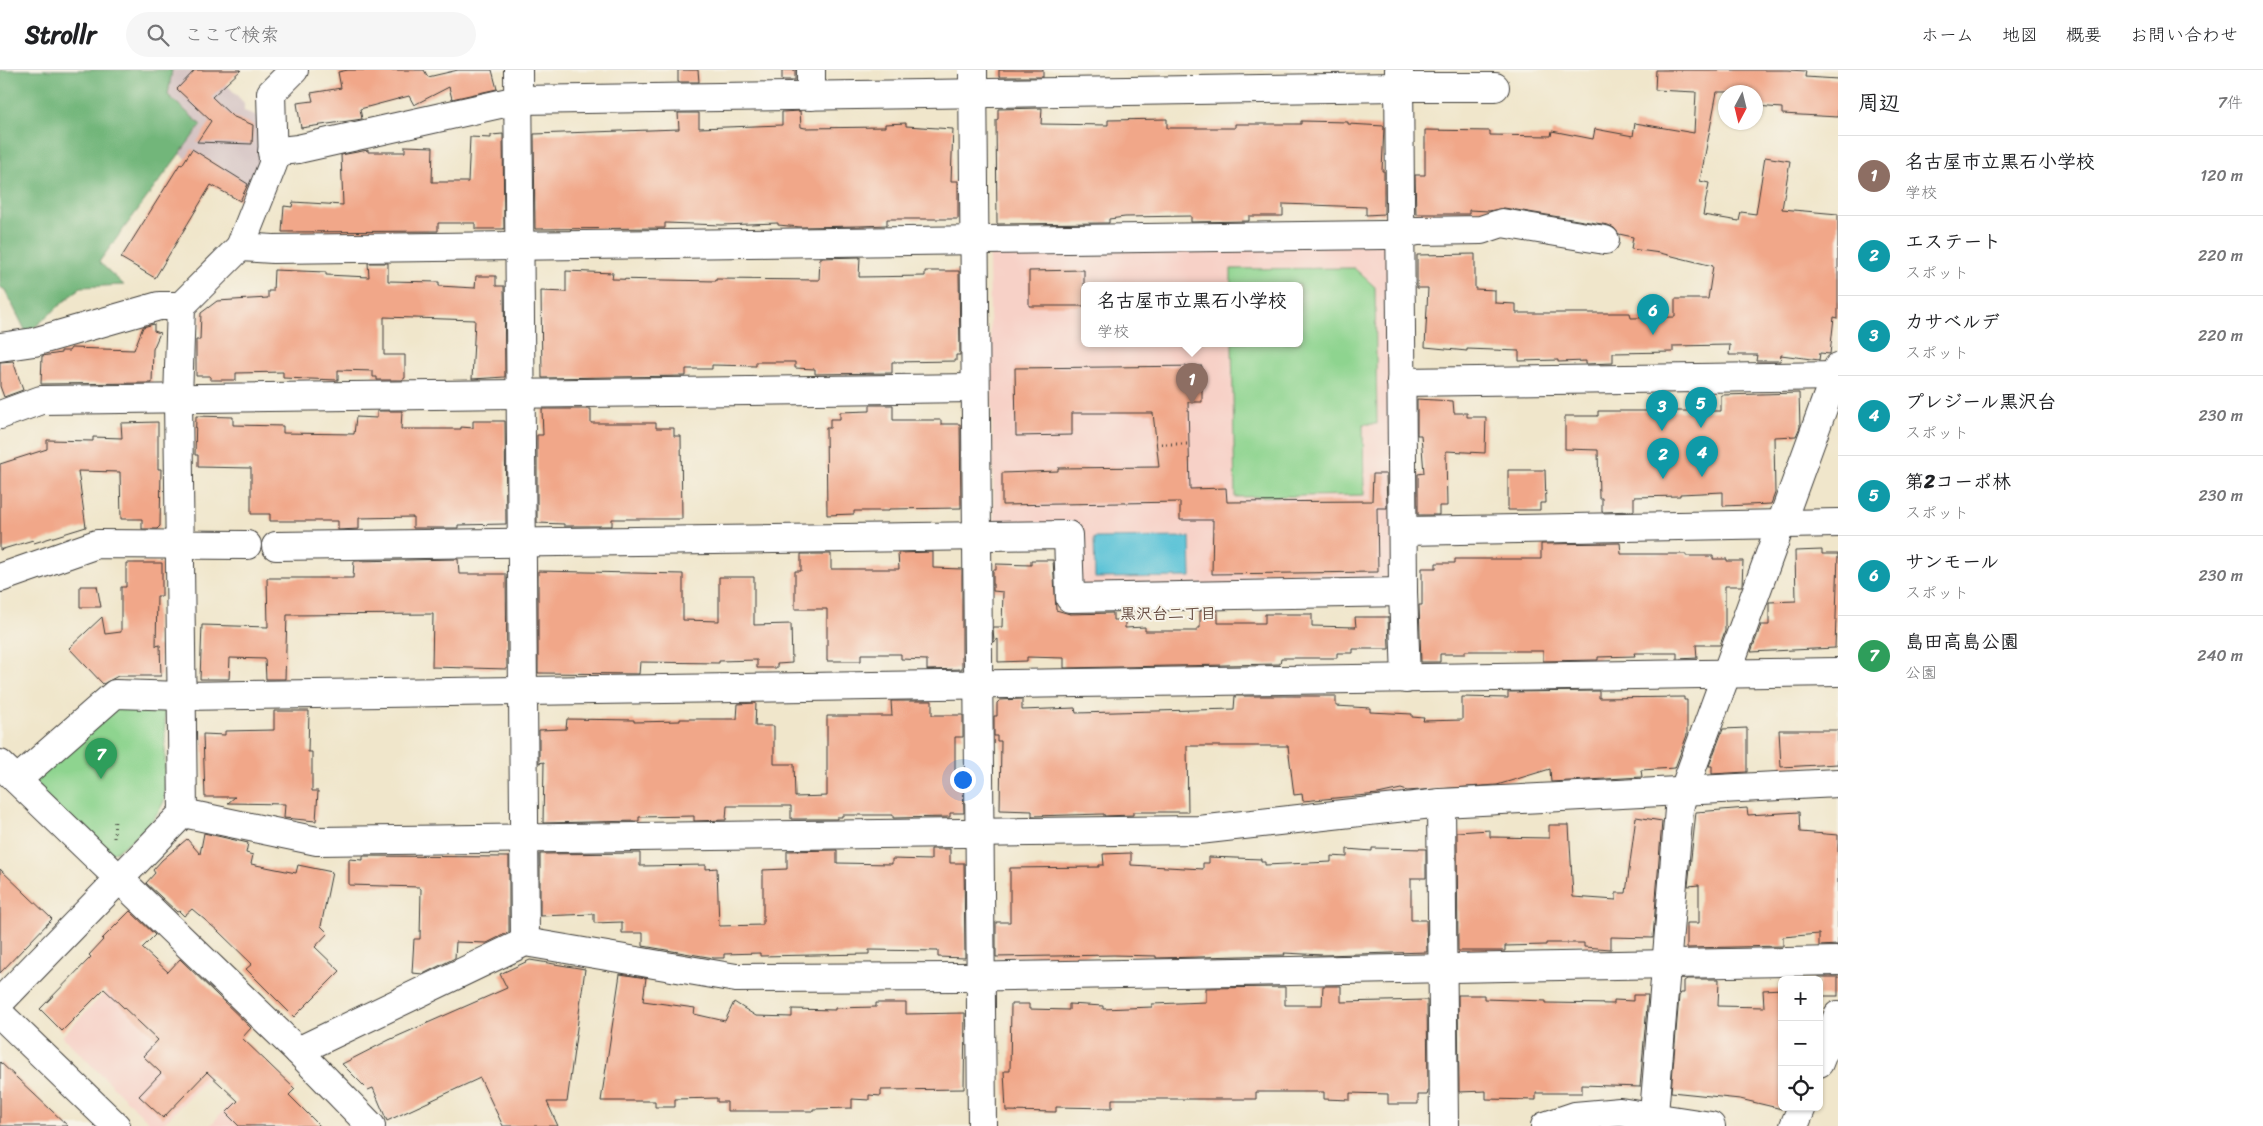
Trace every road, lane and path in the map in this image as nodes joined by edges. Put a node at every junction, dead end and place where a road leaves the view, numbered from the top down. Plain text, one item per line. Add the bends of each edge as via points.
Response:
1 (294, 70) edge
2 (518, 70) edge
3 (1399, 78) edge
4 (973, 82) edge
5 (811, 83) edge
6 (1495, 87) dead end
7 (518, 100) junction
8 (272, 152) junction
9 (1399, 235) junction
10 (974, 240) junction
11 (1605, 240) dead end
12 (240, 247) junction
13 (520, 247) junction
14 (181, 306) junction
15 (0, 347) edge
16 (1837, 373) edge
17 (1401, 382) junction
18 (975, 388) junction
19 (521, 395) junction
20 (178, 398) junction
21 (0, 415) edge
22 (1156, 444) dead end
23 (1191, 444) dead end
24 (1838, 523) edge
25 (1782, 525) junction
26 (1404, 530) junction
27 (976, 536) junction
28 (522, 543) junction
29 (247, 545) dead end
30 (180, 546) junction
31 (276, 546) dead end
32 (0, 578) edge
33 (1403, 592) junction
34 (1838, 672) edge
35 (1727, 674) junction
36 (1406, 679) junction
37 (978, 684) junction
38 (524, 691) junction
39 (183, 696) junction
40 (9, 772) edge
41 (1838, 783) edge
42 (1684, 790) junction
43 (1441, 803) junction
44 (183, 813) junction
45 (979, 832) junction
46 (525, 839) junction
47 (119, 878) junction
48 (525, 942) junction
49 (1838, 961) edge
50 (1667, 965) junction
51 (1442, 968) junction
52 (981, 975) junction
53 (0, 1002) edge
54 (0, 1014) edge
55 (1838, 1015) edge
56 (298, 1051) junction
57 (1823, 1053) edge
58 (1800, 1111) edge
59 (1654, 1121) edge
60 (116, 1126) edge
61 (371, 1126) edge
62 (982, 1126) edge
63 (1444, 1126) edge
64 (1545, 1126) edge
65 (1711, 1126) edge
66 (1794, 1126) edge

1 - 8 street via 271,93
2 - 7 street
3 - 4 street
3 - 6 street
3 - 9 street
4 - 5 street
4 - 10 street
5 - 7 street
7 - 8 street
7 - 13 street
8 - 12 street via 273,164
9 - 10 street
9 - 11 street via 1417,231 1481,230 1502,223
9 - 17 street
10 - 13 street
10 - 18 street
12 - 13 street via 273,250
12 - 14 street
13 - 19 street
14 - 15 street via 159,306 34,342
14 - 20 street
16 - 17 street
16 - 25 street
17 - 26 street
18 - 19 street
18 - 27 street
19 - 20 street
19 - 28 street
20 - 21 street via 42,400
20 - 30 street
22 - 23 path
24 - 25 street
25 - 26 street
25 - 35 street
26 - 33 street
27 - 28 street
27 - 33 street via 1068,535 1070,598
27 - 37 street
28 - 31 street
28 - 38 street
29 - 30 street
30 - 32 street via 97,544
30 - 39 street
33 - 36 street
34 - 35 street
35 - 36 street
35 - 42 street
36 - 37 street
37 - 38 street
37 - 45 street
38 - 39 street
38 - 46 street
39 - 40 street via 115,694
39 - 44 street
40 - 47 street
41 - 42 street
42 - 43 street
42 - 50 street via 1679,809
43 - 45 street via 1199,830
43 - 51 street
44 - 46 street via 317,841
44 - 47 street
45 - 46 street
45 - 52 street
46 - 48 street
47 - 53 street
47 - 56 street
48 - 52 street via 736,978
48 - 56 street
49 - 50 street
50 - 51 street
50 - 59 street
51 - 52 street
51 - 63 street
52 - 62 street
54 - 60 street
55 - 57 street
56 - 61 street
58 - 66 street
59 - 64 street via 1620,1112 1575,1116
59 - 65 street

